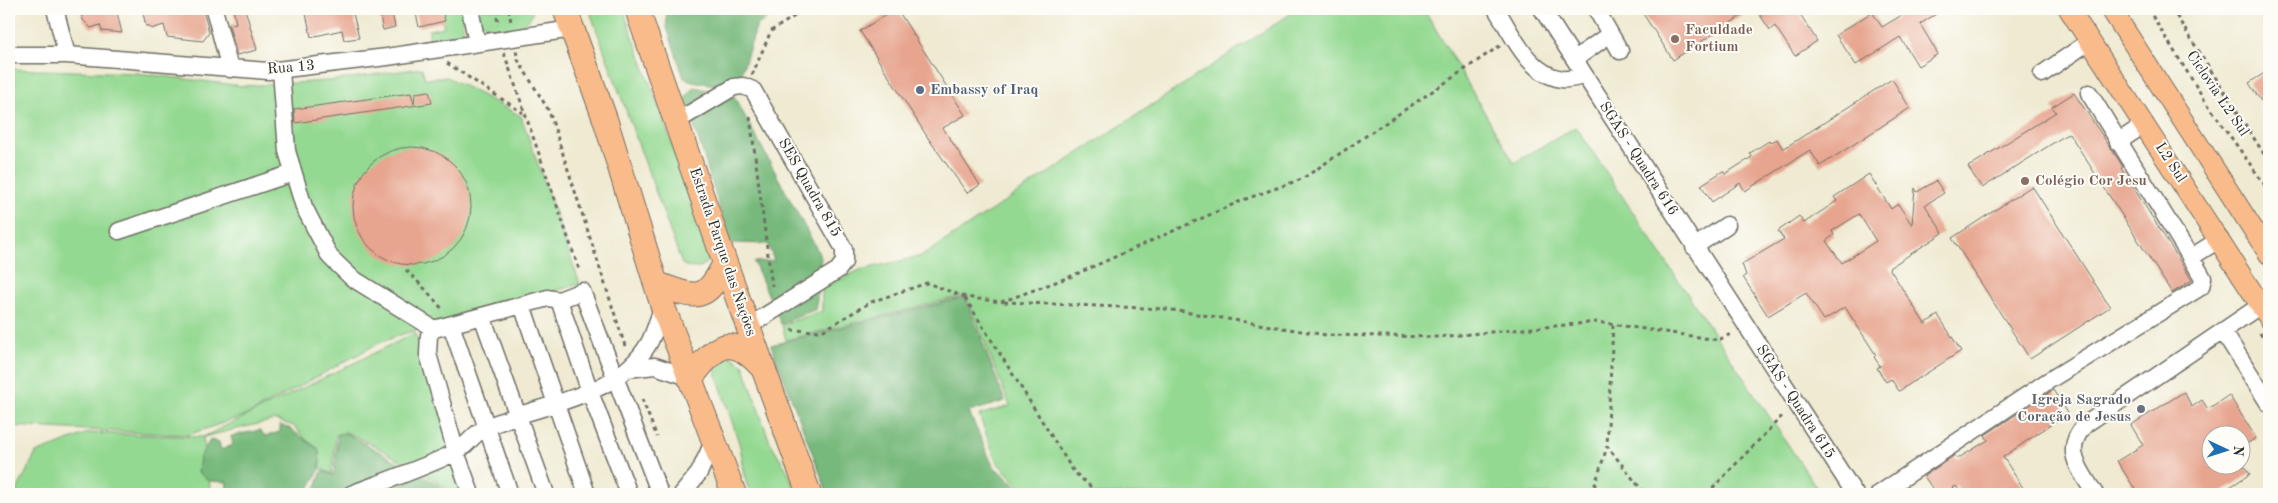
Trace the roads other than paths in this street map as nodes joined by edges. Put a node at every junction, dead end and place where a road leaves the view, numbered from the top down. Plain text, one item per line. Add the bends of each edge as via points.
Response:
1 (55, 9) edge
2 (214, 9) edge
3 (470, 9) edge
4 (637, 9) edge
5 (646, 9) edge
6 (1496, 9) edge
7 (1542, 9) edge
8 (1596, 9) edge
9 (2070, 9) edge
10 (2112, 9) edge
11 (569, 19) edge
12 (646, 34) junction
13 (1610, 34) junction
14 (2090, 41) junction
15 (477, 43) junction
16 (1620, 51) dead end
17 (67, 55) junction
18 (9, 56) edge
19 (1574, 59) junction
20 (230, 69) junction
21 (281, 70) junction
22 (2042, 74) dead end
23 (1585, 76) junction
24 (2090, 93) dead end
25 (678, 121) junction
26 (2145, 124) junction
27 (2118, 142) junction
28 (293, 173) junction
29 (1727, 225) dead end
30 (119, 231) dead end
31 (2220, 239) junction
32 (1694, 247) junction
33 (2269, 254) edge
34 (2190, 258) junction
35 (725, 263) junction
36 (656, 284) junction
37 (559, 300) junction
38 (522, 305) junction
39 (663, 307) junction
40 (1734, 310) joint
41 (482, 316) junction
42 (2263, 318) edge
43 (451, 325) junction
44 (749, 326) junction
45 (434, 329) junction
46 (2223, 331) junction
47 (762, 367) junction
48 (621, 373) junction
49 (691, 378) junction
50 (590, 392) junction
51 (557, 403) junction
52 (2269, 404) edge
53 (518, 416) junction
54 (485, 427) junction
55 (714, 440) junction
56 (456, 452) junction
57 (351, 494) edge
58 (471, 494) edge
59 (510, 494) edge
60 (546, 494) edge
61 (587, 494) edge
62 (629, 494) edge
63 (660, 494) edge
64 (682, 494) edge
65 (734, 494) edge
66 (808, 494) edge
67 (1855, 494) edge
68 (1879, 494) edge
69 (2095, 494) edge

1 - 17 street
2 - 20 street
3 - 15 street
4 - 12 highway, Estrada Parque das Nações
5 - 12 main road
6 - 23 street via 1532,65 1545,74 1564,79
7 - 19 street, SGAS - Quadra 616
8 - 13 street
9 - 14 main road, L2 Sul
10 - 33 main road
11 - 15 street, Rua 13 via 507,39
11 - 36 highway via 606,119
12 - 25 highway, Estrada Parque das Nações
13 - 16 street
13 - 19 street
14 - 22 street
14 - 26 main road, L2 Sul
15 - 21 street, Rua 13
17 - 18 street, Rua 13
17 - 20 street, Rua 13
19 - 23 street, SGAS - Quadra 616
20 - 21 street, Rua 13
21 - 28 street via 287,151
23 - 32 street, SGAS - Quadra 616
24 - 27 street
25 - 35 highway, Estrada Parque das Nações
25 - 44 street, SES Quadra 815 via 734,87 753,90 844,249 844,262 838,270
26 - 27 street
26 - 31 main road, L2 Sul
27 - 34 street
28 - 30 street
28 - 45 street via 304,208 330,257 352,278
29 - 32 street
31 - 34 street
31 - 42 main road, L2 Sul
32 - 40 street, SGAS - Quadra 616
34 - 68 street via 2203,278 2200,287 2048,381
35 - 36 highway via 716,283 704,292 689,294
35 - 44 highway, Estrada Parque das Nações
36 - 39 highway
37 - 38 street via 548,298
37 - 48 street via 582,291
37 - 50 street
38 - 41 street
38 - 51 street
39 - 48 street via 650,341
39 - 49 highway
40 - 67 street, SGAS - Quadra 615
41 - 43 street
41 - 53 street
42 - 46 street
43 - 45 street
43 - 54 street
44 - 47 highway, Estrada Parque das Nações
45 - 56 street via 429,335 428,354
46 - 52 street
46 - 69 street via 2086,424 2077,434 2074,458
47 - 49 highway via 750,354 735,346 721,347 709,354
47 - 66 highway, Estrada Parque das Nações
48 - 49 street via 655,366
48 - 50 street
48 - 63 street
49 - 55 highway
50 - 51 street
50 - 62 street
51 - 53 street
51 - 61 street
53 - 54 street
53 - 60 street
54 - 56 street
54 - 59 street
55 - 64 street via 699,473
55 - 65 highway
56 - 57 street
56 - 58 street

